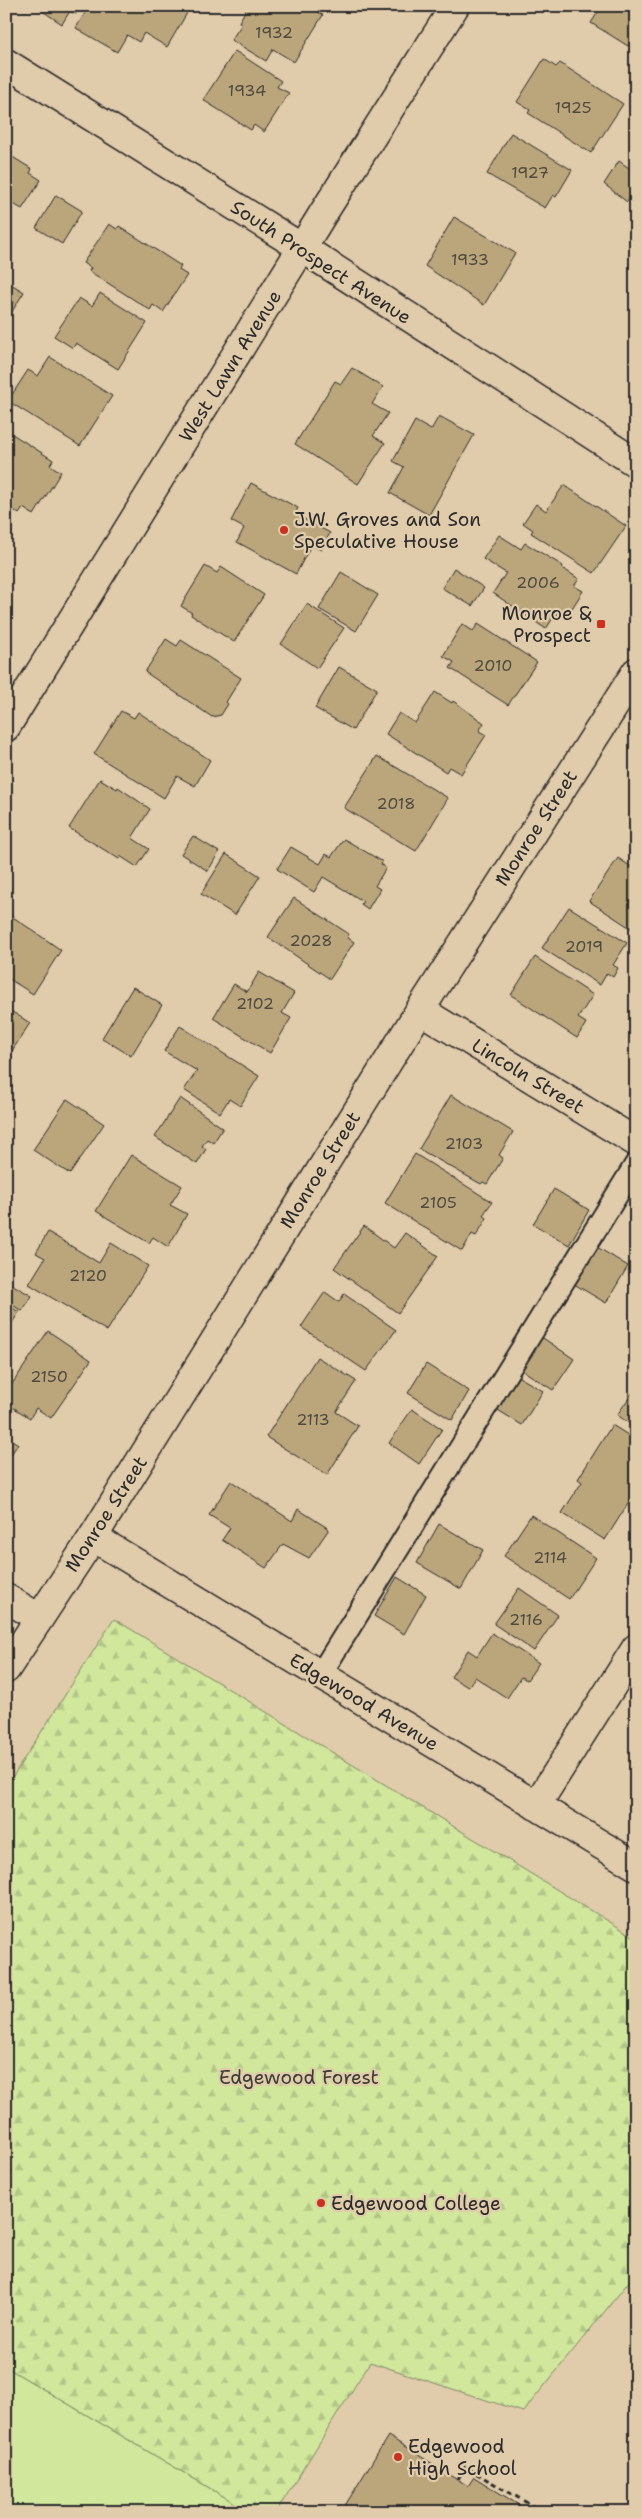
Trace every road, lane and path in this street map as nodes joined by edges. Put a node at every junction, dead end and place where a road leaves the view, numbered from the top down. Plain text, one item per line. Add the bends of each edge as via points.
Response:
1 (455, 6) edge
2 (6, 63) edge
3 (302, 248) junction
4 (636, 463) edge
5 (636, 672) edge
6 (6, 727) edge
7 (420, 1010) junction
8 (636, 1142) edge
9 (636, 1164) edge
10 (93, 1537) junction
11 (6, 1598) edge
12 (39, 1618) junction
13 (636, 1648) edge
14 (6, 1670) edge
15 (320, 1675) junction
16 (536, 1806) junction
17 (636, 1866) edge
18 (458, 2479) dead end
19 (543, 2512) edge

1 - 3 street, West Lawn Avenue
2 - 3 street, South Prospect Avenue
3 - 4 street, South Prospect Avenue
3 - 6 street, West Lawn Avenue
5 - 7 street, Monroe Street
7 - 8 street, Lincoln Street
7 - 10 street, Monroe Street
9 - 15 lane
10 - 12 street, Monroe Street
10 - 15 street, Edgewood Avenue
11 - 12 street
12 - 14 street, Monroe Street
13 - 16 street
15 - 16 street, Edgewood Avenue
16 - 17 street, Edgewood Avenue
18 - 19 path via 466,2466

